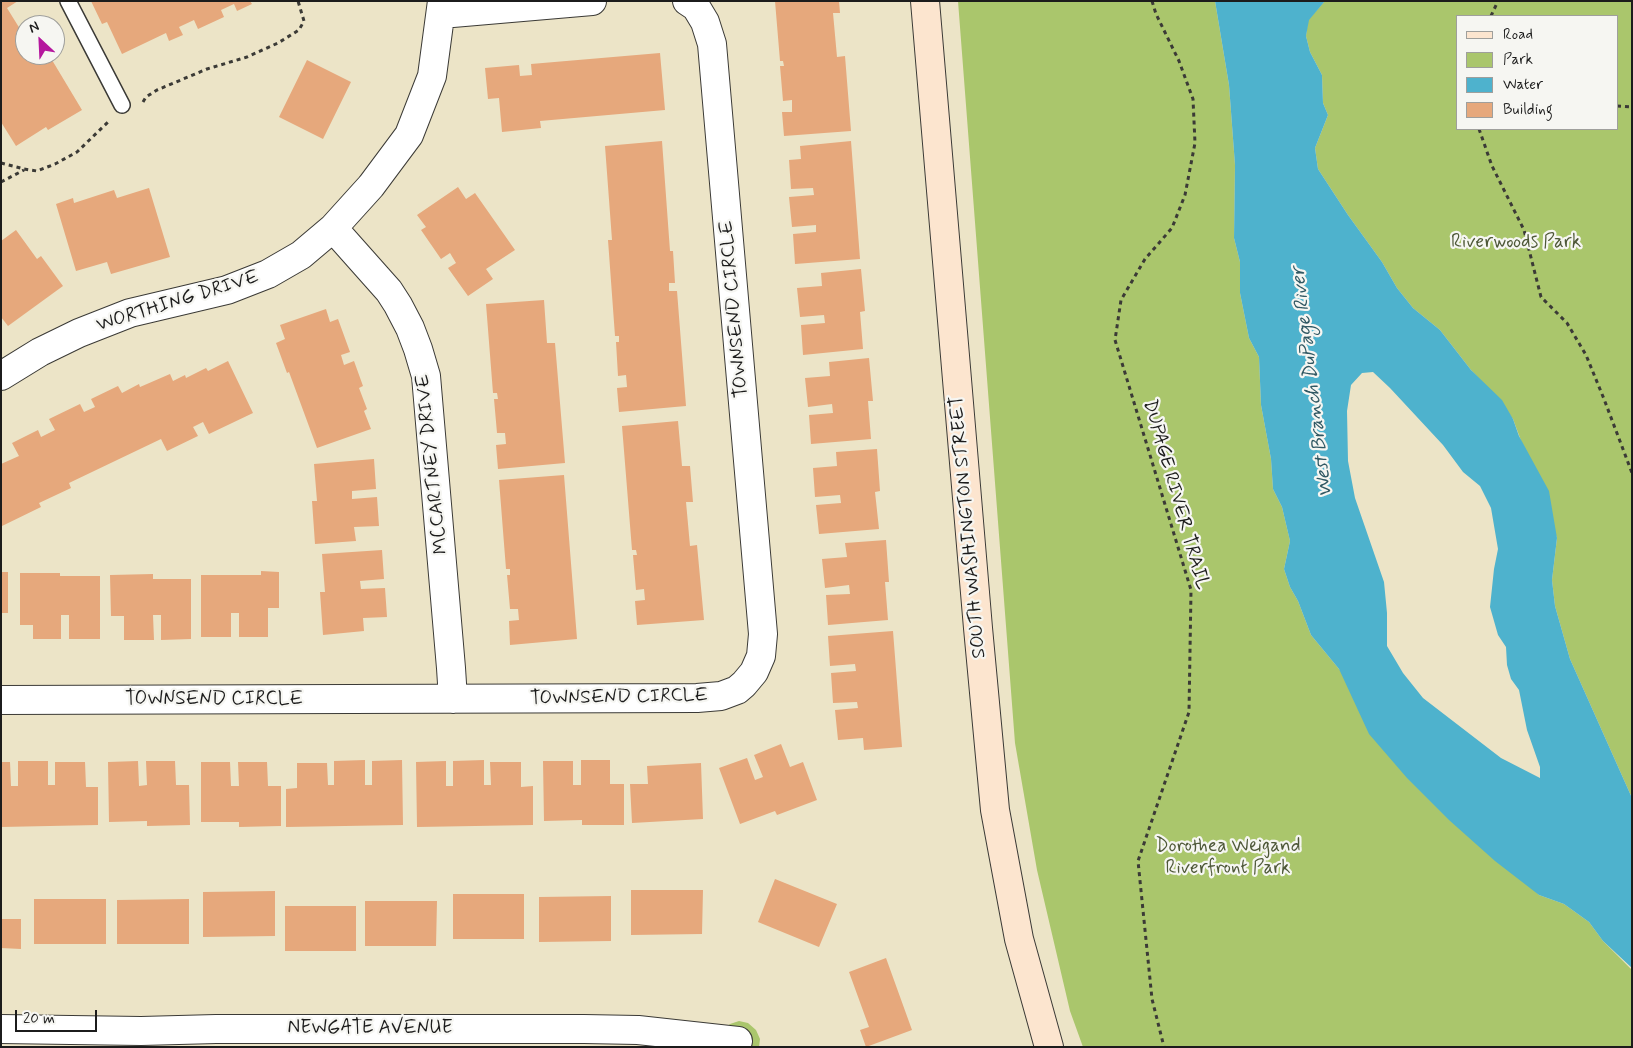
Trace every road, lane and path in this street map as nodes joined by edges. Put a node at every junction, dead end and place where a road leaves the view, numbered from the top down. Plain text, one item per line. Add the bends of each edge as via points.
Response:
1 (68, 1) edge
2 (298, 1) edge
3 (592, 1) edge
4 (687, 1) edge
5 (925, 1) edge
6 (1152, 1) edge
7 (1498, 1) edge
8 (441, 8) edge
9 (1491, 15) edge
10 (122, 105) dead end
11 (1618, 106) edge
12 (138, 108) dead end
13 (1632, 108) edge
14 (110, 121) dead end
15 (1479, 130) edge
16 (1, 163) edge
17 (24, 169) junction
18 (1, 182) edge
19 (333, 228) junction
20 (1, 376) edge
21 (1632, 473) edge
22 (453, 699) junction
23 (1, 700) edge
24 (1, 1029) edge
25 (177, 1039) edge
26 (738, 1041) dead end
27 (1049, 1047) edge
28 (1164, 1047) edge

1 - 10 lane
2 - 12 path via 304,21 299,30 247,57 207,69 157,90
3 - 8 street
4 - 22 street, TOWNSEND CIRCLE via 696,6 712,44 763,634 761,656 744,684 721,696
5 - 27 main road, SOUTH WASHINGTON STREET via 995,810 1019,939
6 - 28 path, DUPAGE RIVER TRAIL via 1193,99 1195,144 1185,195 1172,228 1145,259 1120,300 1115,340 1191,590 1190,712 1138,861 1152,999
7 - 9 path
8 - 19 street, WORTHING DRIVE via 432,76 409,135 371,186
11 - 13 path
14 - 17 path via 77,152 37,171
15 - 21 path via 1492,166 1524,230 1541,297 1567,323 1586,355
16 - 17 path
17 - 18 path
19 - 20 street, WORTHING DRIVE via 301,255 268,274 228,290 130,313 56,344
19 - 22 street, MCCARTNEY DRIVE via 389,291 410,328 426,376
22 - 23 street, TOWNSEND CIRCLE
24 - 25 street, NEWGATE AVENUE
25 - 26 street, NEWGATE AVENUE via 216,1029 638,1030

